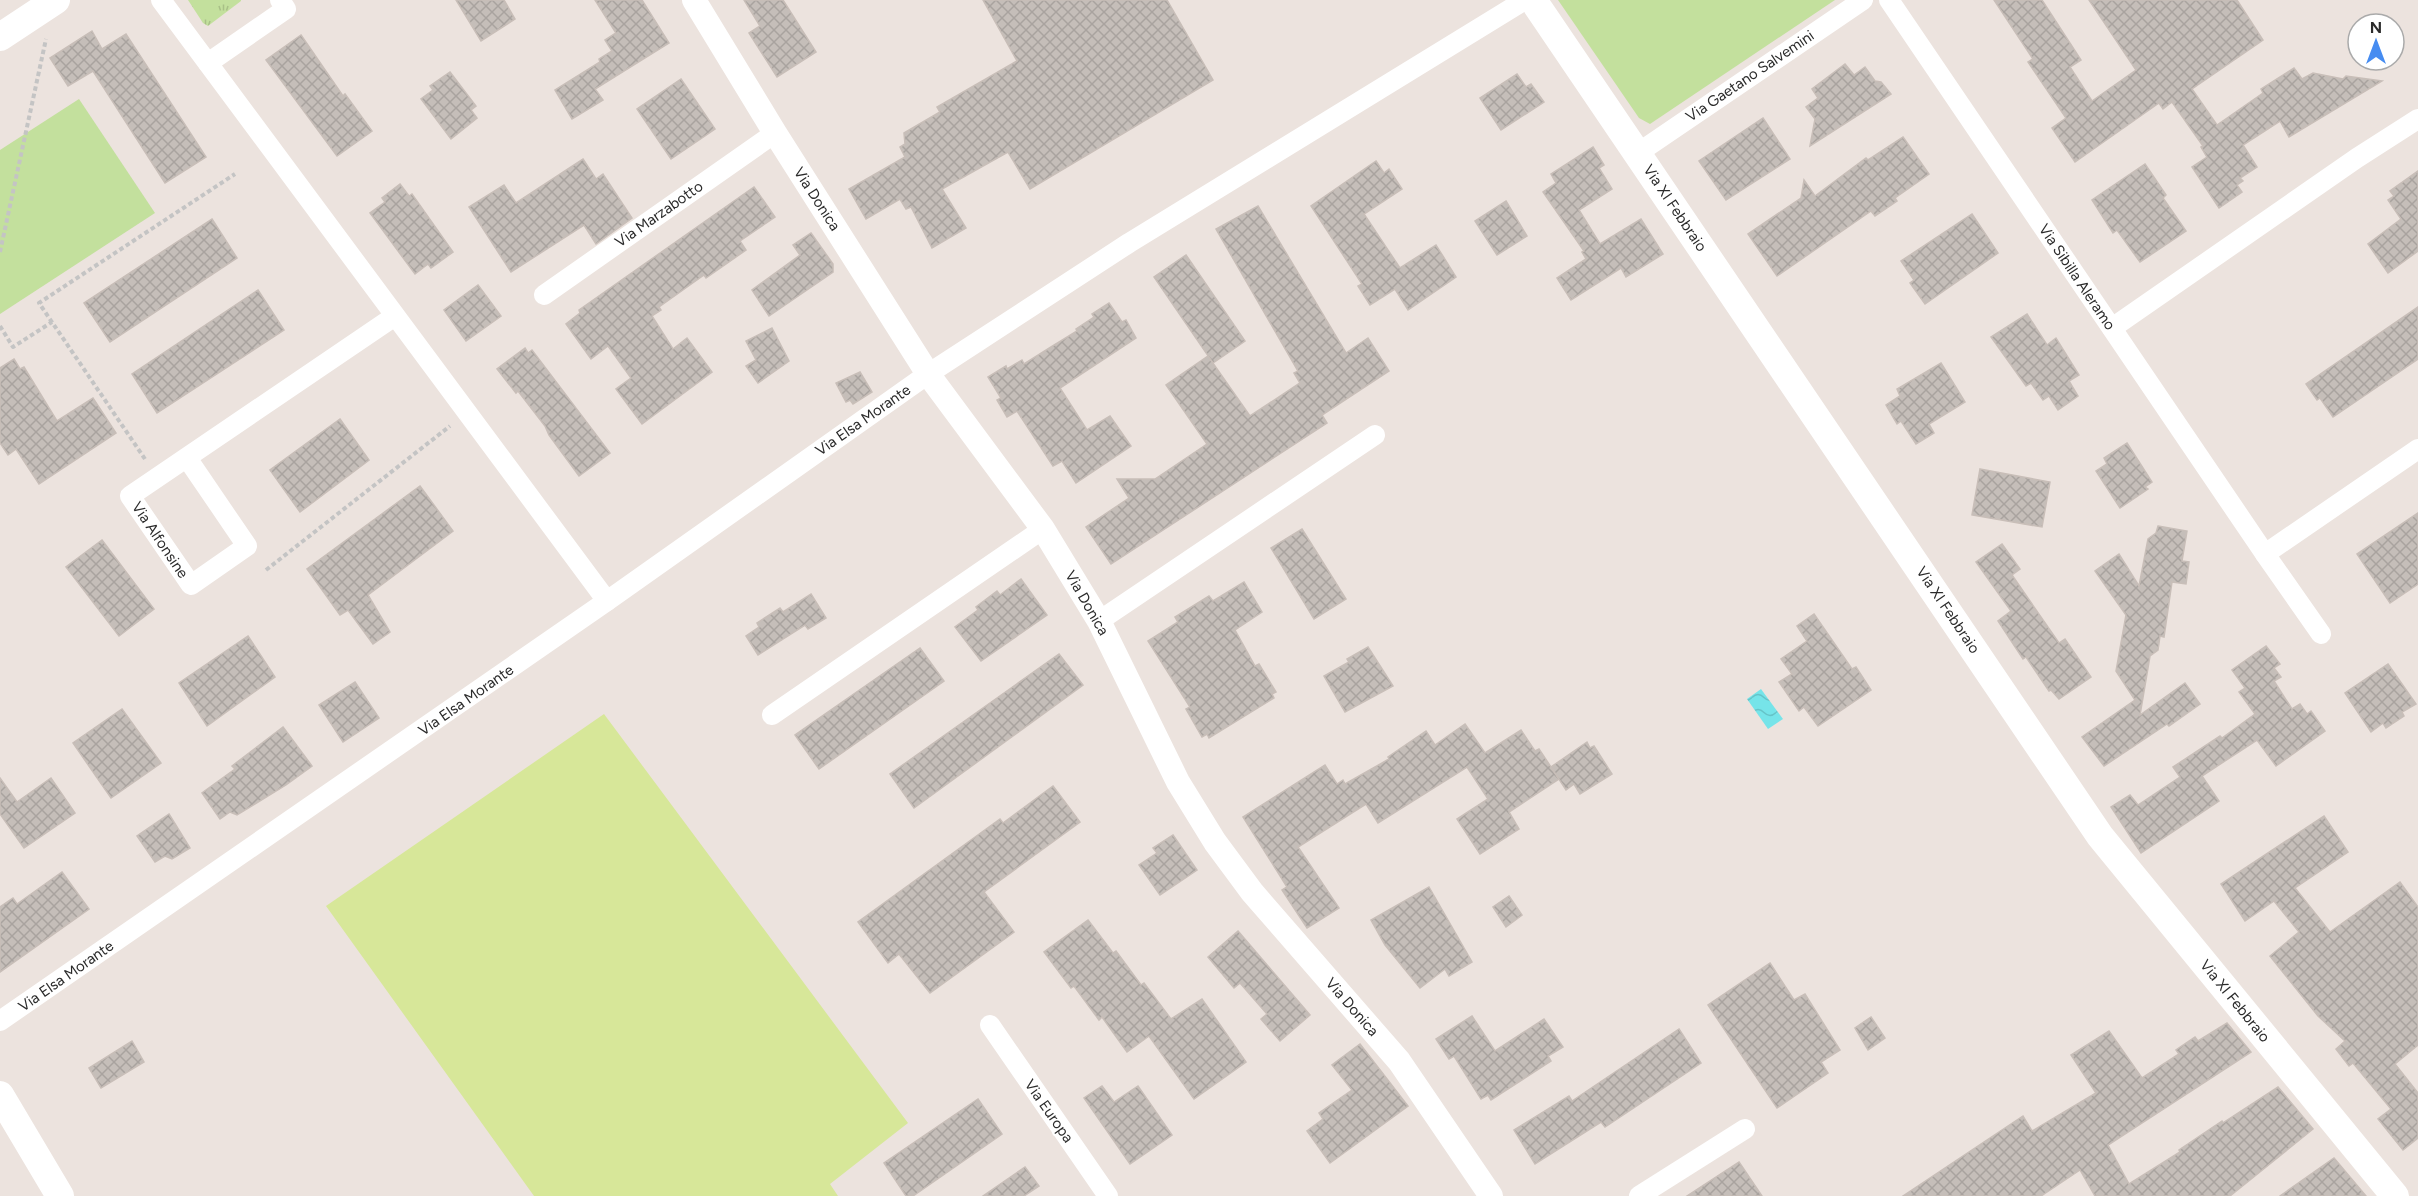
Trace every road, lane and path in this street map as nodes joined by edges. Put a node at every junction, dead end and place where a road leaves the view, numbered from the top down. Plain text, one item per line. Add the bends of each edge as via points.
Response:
1 (55, 0) edge
2 (161, 0) edge
3 (280, 0) edge
4 (694, 0) edge
5 (1525, 0) edge
6 (1533, 0) edge
7 (1863, 0) edge
8 (1889, 0) edge
9 (0, 37) edge
10 (208, 63) junction
11 (2418, 119) edge
12 (775, 133) junction
13 (1638, 153) junction
14 (235, 174) dead end
15 (0, 252) edge
16 (544, 295) dead end
17 (395, 316) junction
18 (52, 322) junction
19 (0, 326) edge
20 (2112, 328) junction
21 (928, 374) junction
22 (467, 413) junction
23 (1375, 435) dead end
24 (2418, 449) edge
25 (187, 458) junction
26 (157, 477) junction
27 (1043, 530) junction
28 (2265, 554) junction
29 (266, 570) dead end
30 (608, 602) junction
31 (1099, 621) junction
32 (2321, 634) dead end
33 (772, 715) dead end
34 (0, 1021) edge
35 (990, 1025) dead end
36 (0, 1095) edge
37 (1745, 1129) dead end
38 (60, 1196) edge
39 (1108, 1196) edge
40 (1491, 1196) edge
41 (1639, 1196) edge
42 (2395, 1196) edge

1 - 9 main road
1 - 15 path
2 - 10 street
3 - 10 street via 286,9
4 - 12 street, Via Donica
5 - 21 street, Via Elsa Morante via 1129,243
6 - 13 main road, Via XI Febbraio
7 - 13 street, Via Gaetano Salvemini
8 - 20 street, Via Sibilla Aleramo
10 - 17 street
11 - 20 street
12 - 16 street, Via Marzabotto
12 - 21 street, Via Donica
13 - 42 main road, Via XI Febbraio via 2100,836
14 - 18 path via 39,303
17 - 22 street
17 - 25 street, Via Alfonsine
18 - 19 path via 13,346
18 - 26 path
20 - 28 street, Via Sibilla Aleramo
21 - 27 street, Via Donica
21 - 30 street, Via Elsa Morante
22 - 29 path
22 - 30 street
23 - 31 street
24 - 28 street
25 - 26 street, Via Alfonsine
25 - 26 street, Via Alfonsine via 248,546 191,585 130,496
27 - 31 street, Via Donica
27 - 33 street
28 - 32 street, Via Sibilla Aleramo
30 - 34 street, Via Elsa Morante
31 - 40 street, Via Donica via 1178,782 1215,842 1252,892 1399,1061
35 - 39 street, Via Europa
36 - 38 main road
37 - 41 street

